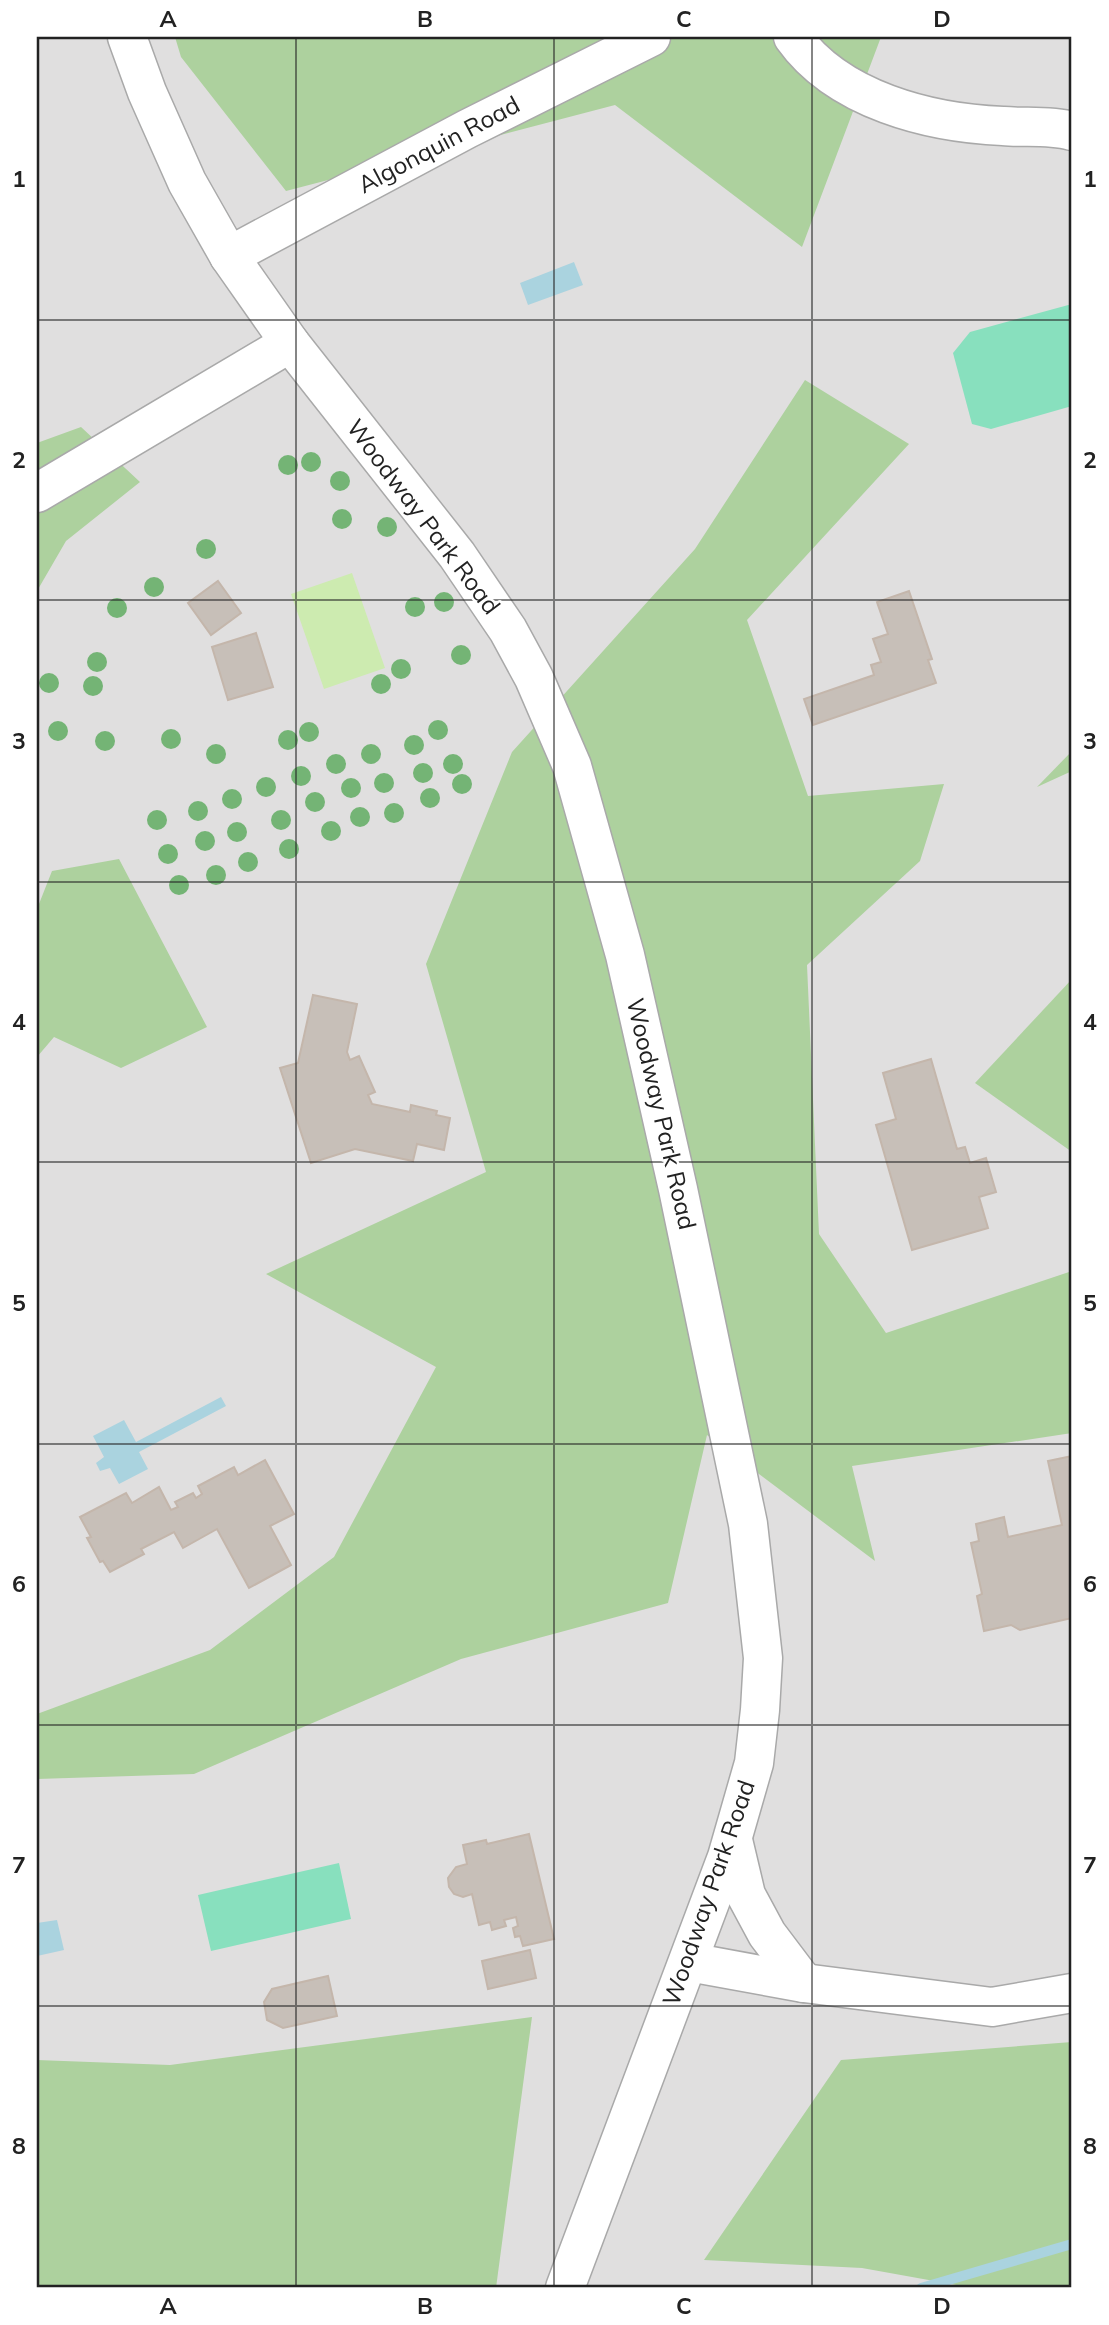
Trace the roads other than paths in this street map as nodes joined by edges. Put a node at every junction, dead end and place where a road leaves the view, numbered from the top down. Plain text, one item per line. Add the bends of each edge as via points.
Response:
1 (127, 37) edge
2 (651, 37) edge
3 (793, 37) edge
4 (1072, 131) edge
5 (229, 256) junction
6 (290, 343) junction
7 (37, 493) edge
8 (733, 1840) junction
9 (689, 1962) junction
10 (804, 1983) junction
11 (1072, 1993) edge
12 (565, 2288) edge

1 - 5 street, Woodway Park Road via 187,182
2 - 5 street, Algonquin Road
3 - 4 street via 837,80 893,107 938,119
5 - 6 street, Woodway Park Road
6 - 7 street
6 - 8 street, Woodway Park Road via 457,555 508,630 534,678 576,778 625,955 748,1524 763,1658 761,1710 754,1763
8 - 9 street, Woodway Park Road
8 - 10 street via 751,1903
9 - 10 street
9 - 12 street, Woodway Park Road
10 - 11 street via 992,2007

